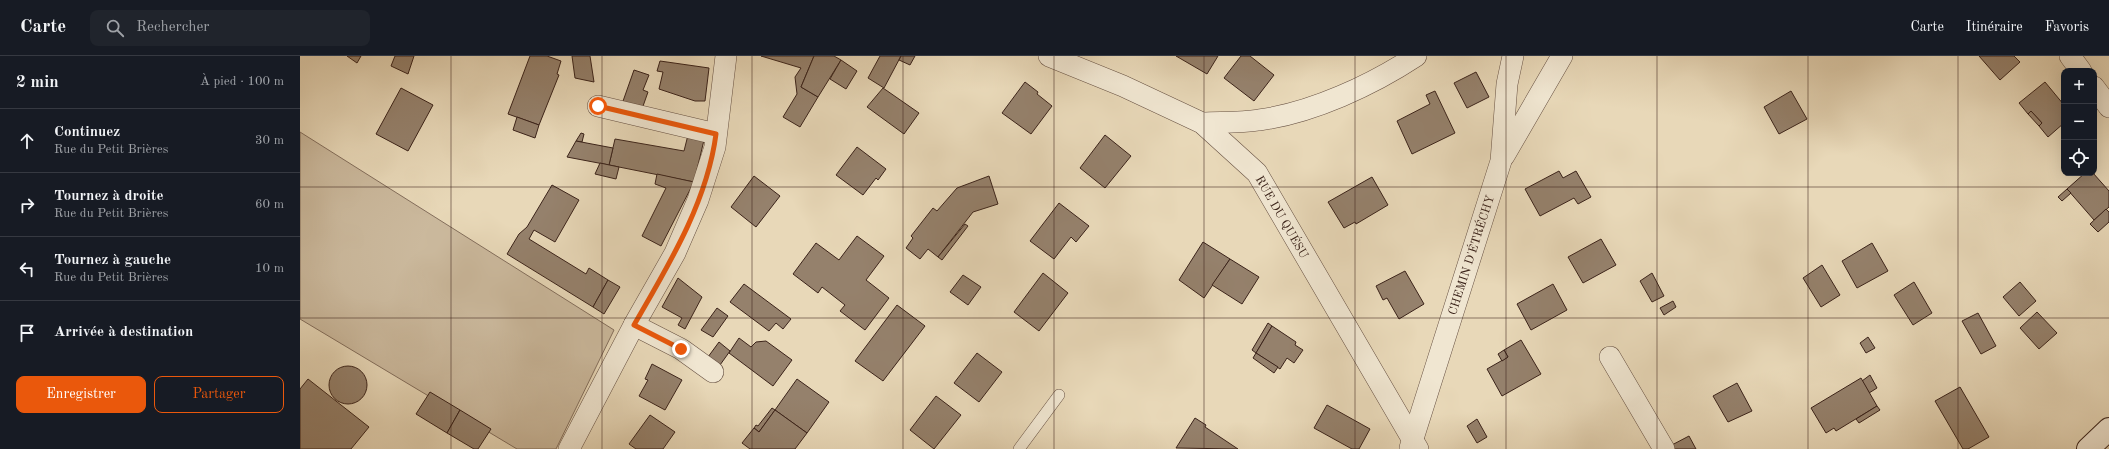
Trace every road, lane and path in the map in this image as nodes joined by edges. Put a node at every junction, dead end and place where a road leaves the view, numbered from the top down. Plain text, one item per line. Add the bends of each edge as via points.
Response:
1 (726, 56) edge
2 (1048, 56) edge
3 (1416, 56) edge
4 (1513, 56) edge
5 (1562, 56) edge
6 (2070, 56) edge
7 (2079, 68) edge
8 (2097, 91) edge
9 (598, 106) dead end
10 (2109, 107) edge
11 (1202, 122) junction
12 (716, 134) junction
13 (1501, 161) junction
14 (634, 325) junction
15 (1610, 357) dead end
16 (713, 372) dead end
17 (1058, 395) dead end
18 (2109, 429) edge
19 (1413, 446) edge
20 (570, 449) edge
21 (1019, 449) edge
22 (1664, 449) edge
23 (2088, 449) edge

1 - 12 street
2 - 11 street, RUE DU QUÉSU
3 - 11 street via 1388,74 1322,104 1259,120
4 - 13 street, CHEMIN D'ÉTRÉCHY via 1507,84
5 - 13 street
6 - 7 street
8 - 10 street
9 - 12 street
11 - 19 street, RUE DU QUÉSU via 1257,173
12 - 14 street via 715,147 698,200 675,253
13 - 19 street, CHEMIN D'ÉTRÉCHY
14 - 16 street via 681,349
14 - 20 street
15 - 22 street
17 - 21 lane
18 - 23 main road

